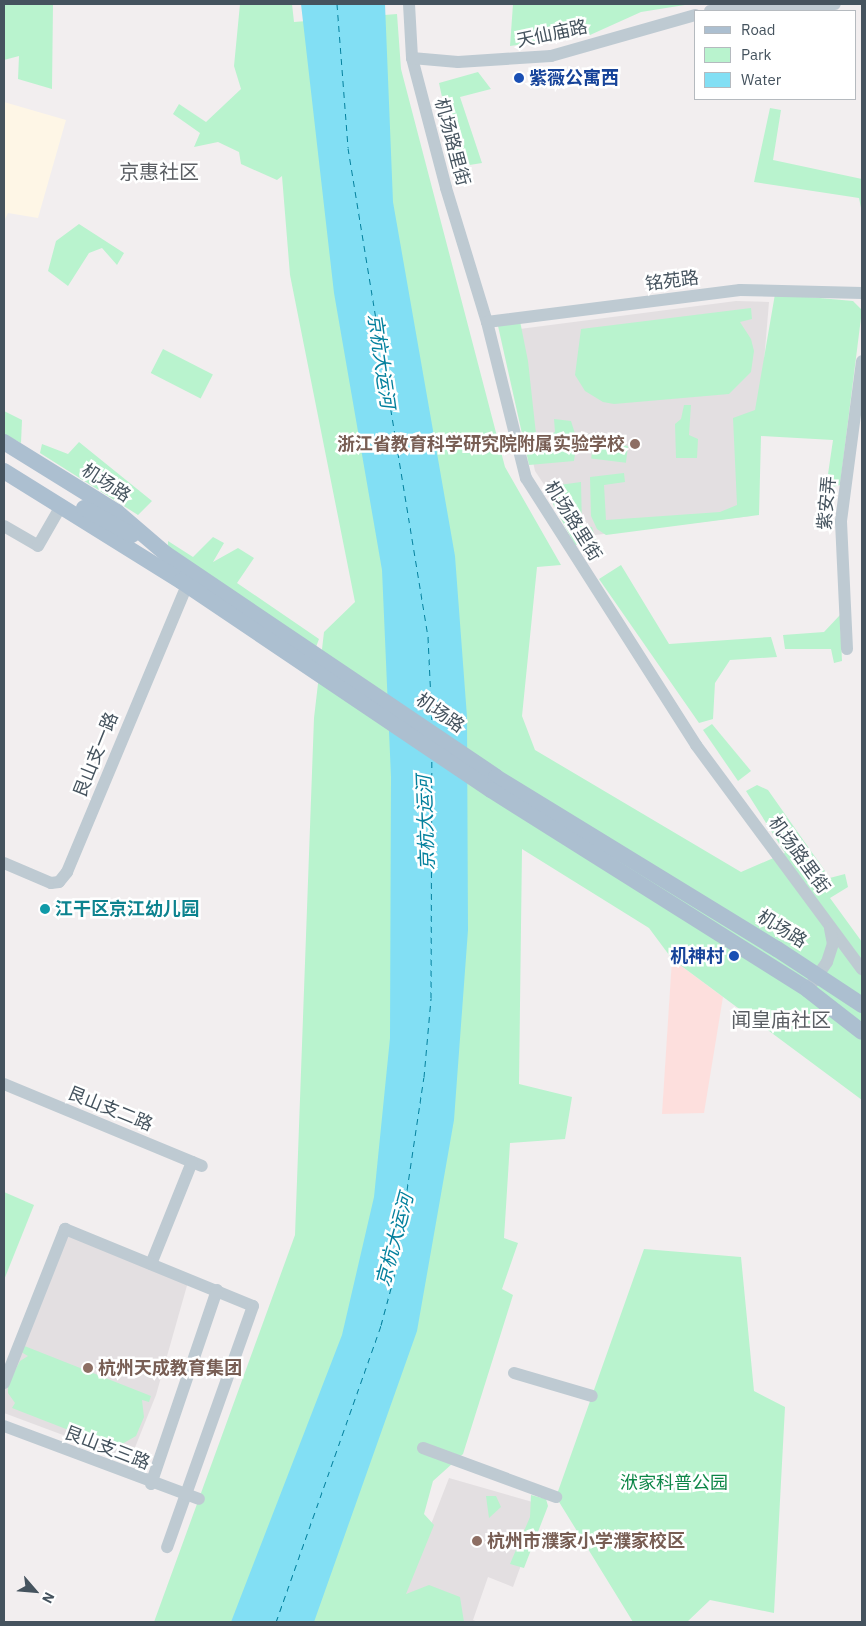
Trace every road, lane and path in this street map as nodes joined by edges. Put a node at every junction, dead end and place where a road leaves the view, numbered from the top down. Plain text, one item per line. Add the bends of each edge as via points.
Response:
1 (410, 4) edge
2 (835, 4) edge
3 (728, 10) edge
4 (694, 16) edge
5 (412, 58) junction
6 (862, 293) edge
7 (487, 322) junction
8 (862, 361) edge
9 (4, 442) edge
10 (4, 458) edge
11 (4, 470) edge
12 (69, 505) junction
13 (4, 526) edge
14 (166, 554) junction
15 (184, 583) junction
16 (847, 649) dead end
17 (354, 688) junction
18 (494, 783) junction
19 (4, 863) edge
20 (830, 925) junction
21 (862, 969) edge
22 (818, 976) junction
23 (808, 990) junction
24 (862, 1005) edge
25 (862, 1032) edge
26 (4, 1084) edge
27 (151, 1264) junction
28 (217, 1290) junction
29 (514, 1373) dead end
30 (4, 1383) edge
31 (592, 1396) dead end
32 (4, 1426) edge
33 (423, 1448) dead end
34 (151, 1484) junction
35 (193, 1497) junction
36 (556, 1497) dead end
37 (167, 1547) dead end

1 - 5 street, 机场路里街
2 - 3 street
4 - 5 street, 天仙庙路 via 551,56 458,62
5 - 7 street, 机场路里街 via 446,188
6 - 7 street, 铭苑路 via 740,290
7 - 20 street, 机场路里街 via 526,478 696,745
8 - 16 street, 紫安弄 via 841,521
9 - 14 main road, 机场路 via 117,512
10 - 12 main road
11 - 12 main road, 机场路
12 - 13 street via 38,546
12 - 14 main road
12 - 15 main road, 机场路
14 - 17 main road, 机场路
15 - 17 main road, 机场路
15 - 19 street, 艮山支一路 via 68,872 59,882 51,883
17 - 18 main road, 机场路
18 - 22 main road, 机场路
18 - 23 main road, 机场路
20 - 21 street, 机场路里街
20 - 22 street via 833,944
22 - 23 street
22 - 24 main road, 机场路
23 - 25 main road, 机场路
26 - 27 street, 艮山支二路 via 197,1164
27 - 28 street
27 - 30 street via 65,1229
28 - 34 street
28 - 35 street via 253,1306
29 - 31 street
32 - 34 street, 艮山支三路
33 - 36 street
34 - 35 street, 艮山支三路
35 - 37 street

